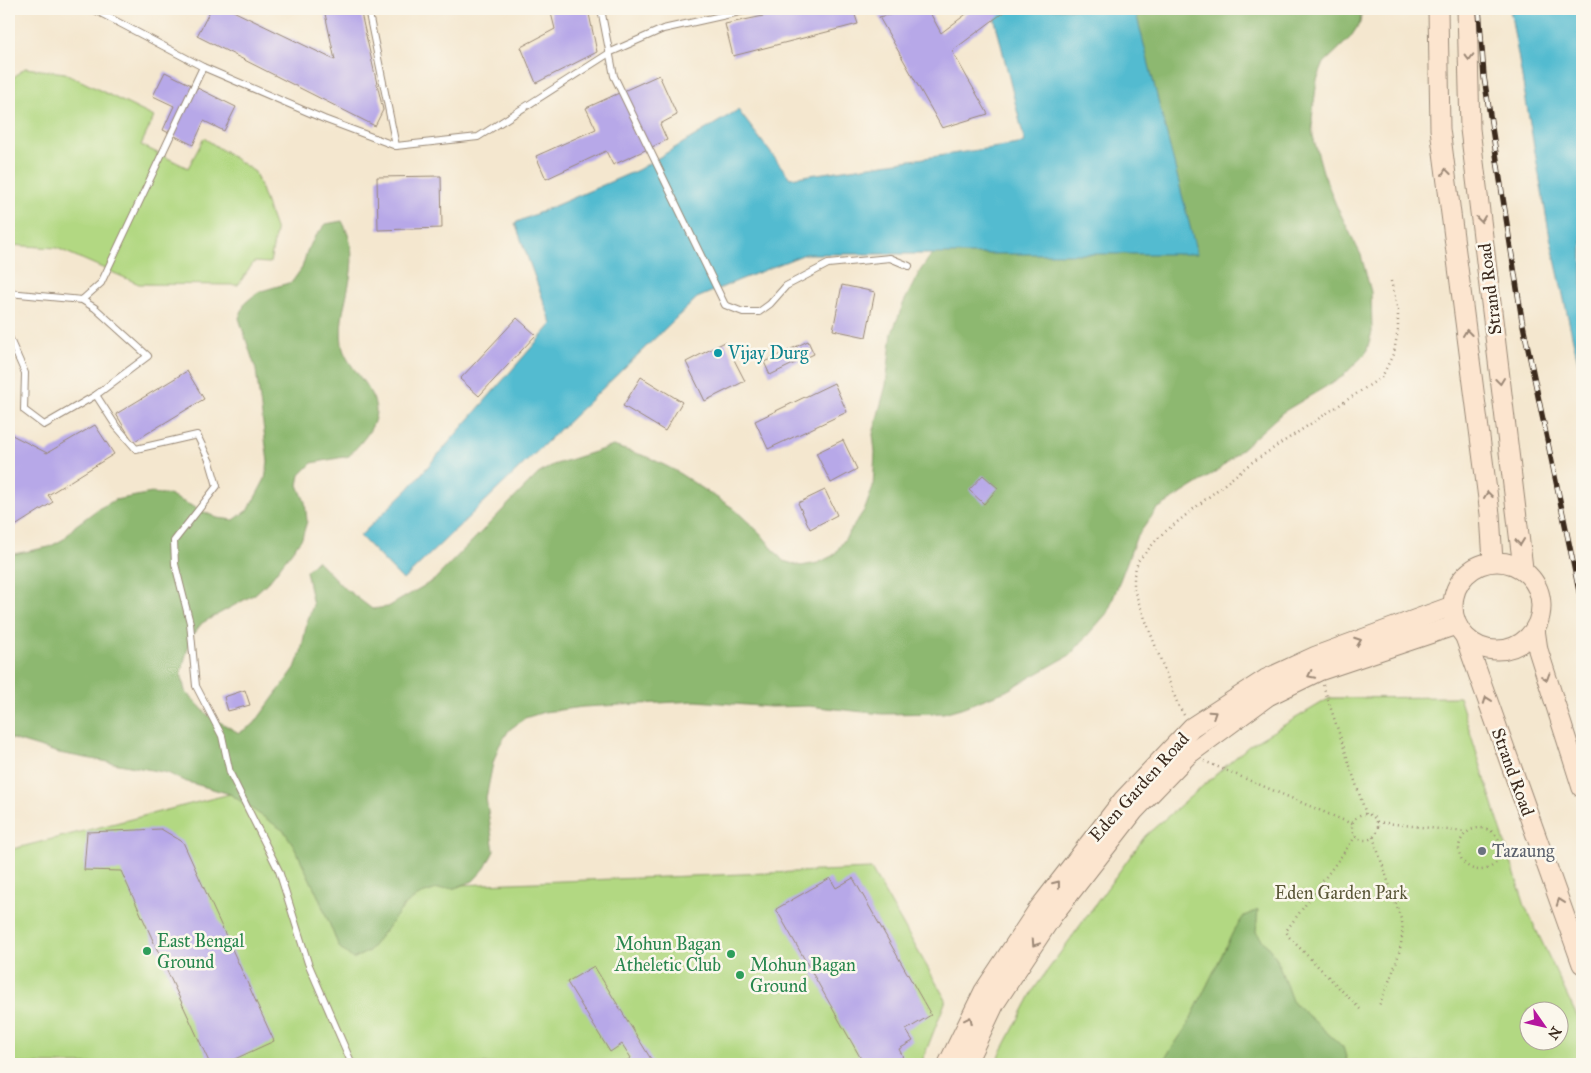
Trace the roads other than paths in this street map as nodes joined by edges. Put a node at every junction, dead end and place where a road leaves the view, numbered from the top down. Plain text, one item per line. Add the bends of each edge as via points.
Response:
1 (93, 9) edge
2 (368, 9) edge
3 (601, 9) edge
4 (754, 9) edge
5 (1438, 9) edge
6 (1467, 9) edge
7 (611, 52) junction
8 (203, 67) junction
9 (1440, 129) junction
10 (1470, 129) junction
11 (396, 146) junction
12 (909, 266) dead end
13 (9, 293) edge
14 (82, 300) junction
15 (9, 338) edge
16 (96, 395) junction
17 (1494, 560) junction
18 (1523, 568) junction
19 (1452, 606) junction
20 (1535, 630) junction
21 (1460, 631) junction
22 (1582, 788) edge
23 (1582, 964) edge
24 (352, 1064) edge
25 (948, 1064) edge
26 (966, 1064) edge

1 - 8 lane
2 - 11 lane
3 - 7 lane
4 - 7 lane via 664,29
5 - 9 main road, Strand Road
6 -> 10 main road, Strand Road
7 - 11 lane via 478,137
7 - 12 lane via 614,76 725,305 743,312 758,312 786,286 828,264 890,258
8 - 11 lane
8 - 14 lane via 101,283
9 - 10 main road
17 -> 9 main road, Strand Road
10 -> 18 main road, Strand Road
13 - 14 lane
14 - 16 lane via 148,356
15 - 16 lane via 25,373 24,410 44,425
16 - 24 lane via 136,449 197,435 210,462 217,486 174,541 175,564 190,623 196,686 222,736 230,773 279,871 308,963
17 - 18 main road
17 - 19 main road via 1480,564 1464,575 1454,592
18 - 20 main road via 1537,586 1542,608
19 - 21 main road
25 -> 19 main road, Eden Garden Road via 984,991 1039,908 1123,800 1192,727 1266,679 1316,656
20 - 21 main road via 1526,640 1501,650 1475,645
20 -> 22 main road via 1538,650
23 -> 21 main road, Strand Road
21 -> 26 main road, Eden Garden Road via 1318,671 1268,696 1189,754 1134,811 1053,915 995,1003

